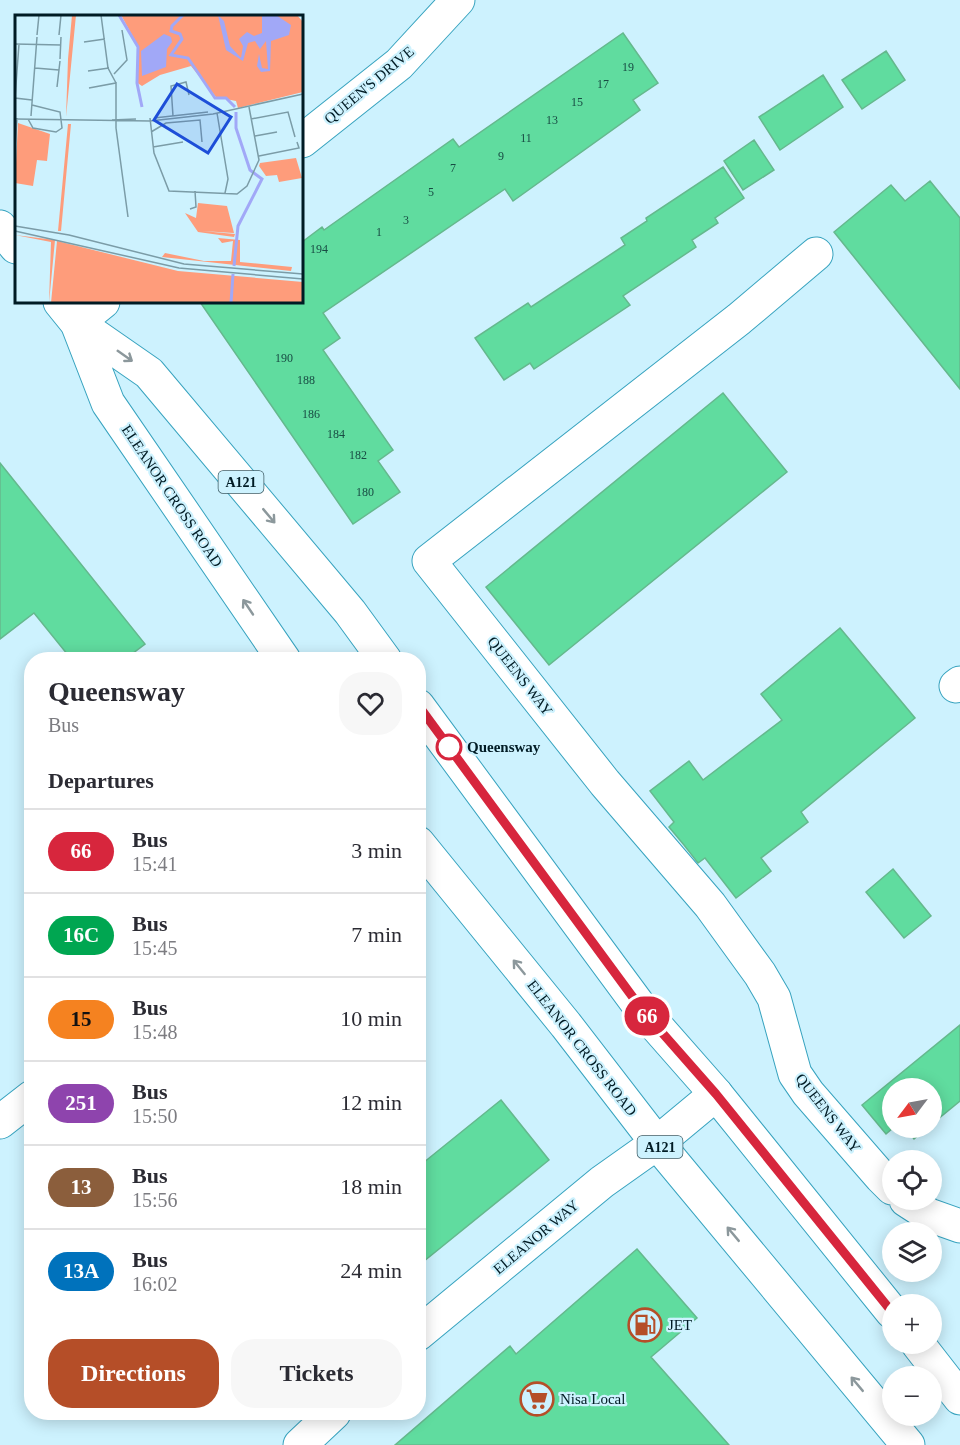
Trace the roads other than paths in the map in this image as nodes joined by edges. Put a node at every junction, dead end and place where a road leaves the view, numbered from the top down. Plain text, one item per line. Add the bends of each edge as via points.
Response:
1 (458, 0) edge
2 (303, 140) edge
3 (0, 227) edge
4 (15, 246) edge
5 (816, 254) dead end
6 (100, 303) edge
7 (69, 312) edge
8 (279, 652) edge
9 (379, 652) edge
10 (426, 717) edge
11 (426, 853) edge
12 (716, 1094) junction
13 (24, 1103) edge
14 (0, 1122) edge
15 (657, 1143) junction
16 (882, 1177) edge
17 (921, 1210) edge
18 (960, 1226) edge
19 (882, 1300) edge
20 (426, 1327) edge
21 (926, 1354) edge
22 (960, 1398) edge
23 (327, 1420) edge
24 (300, 1445) edge
25 (908, 1445) edge

1 - 2 main road, QUEEN'S DRIVE via 399,64
3 - 4 main road
5 - 16 main road, QUEENS WAY via 739,320 429,561 605,783 710,905 774,998 795,1074
6 - 7 main road
8 -> 7 main road, ELEANOR CROSS ROAD via 108,403
7 -> 9 main road, A121 via 149,373
10 - 12 main road via 643,1011
15 -> 11 main road, ELEANOR CROSS ROAD / A121
12 - 15 main road, ELEANOR WAY
12 - 19 main road
13 - 14 main road
15 - 20 main road, ELEANOR WAY via 602,1182
25 -> 15 main road, ELEANOR CROSS ROAD / A121
17 - 18 main road
21 - 22 main road
23 - 24 main road

